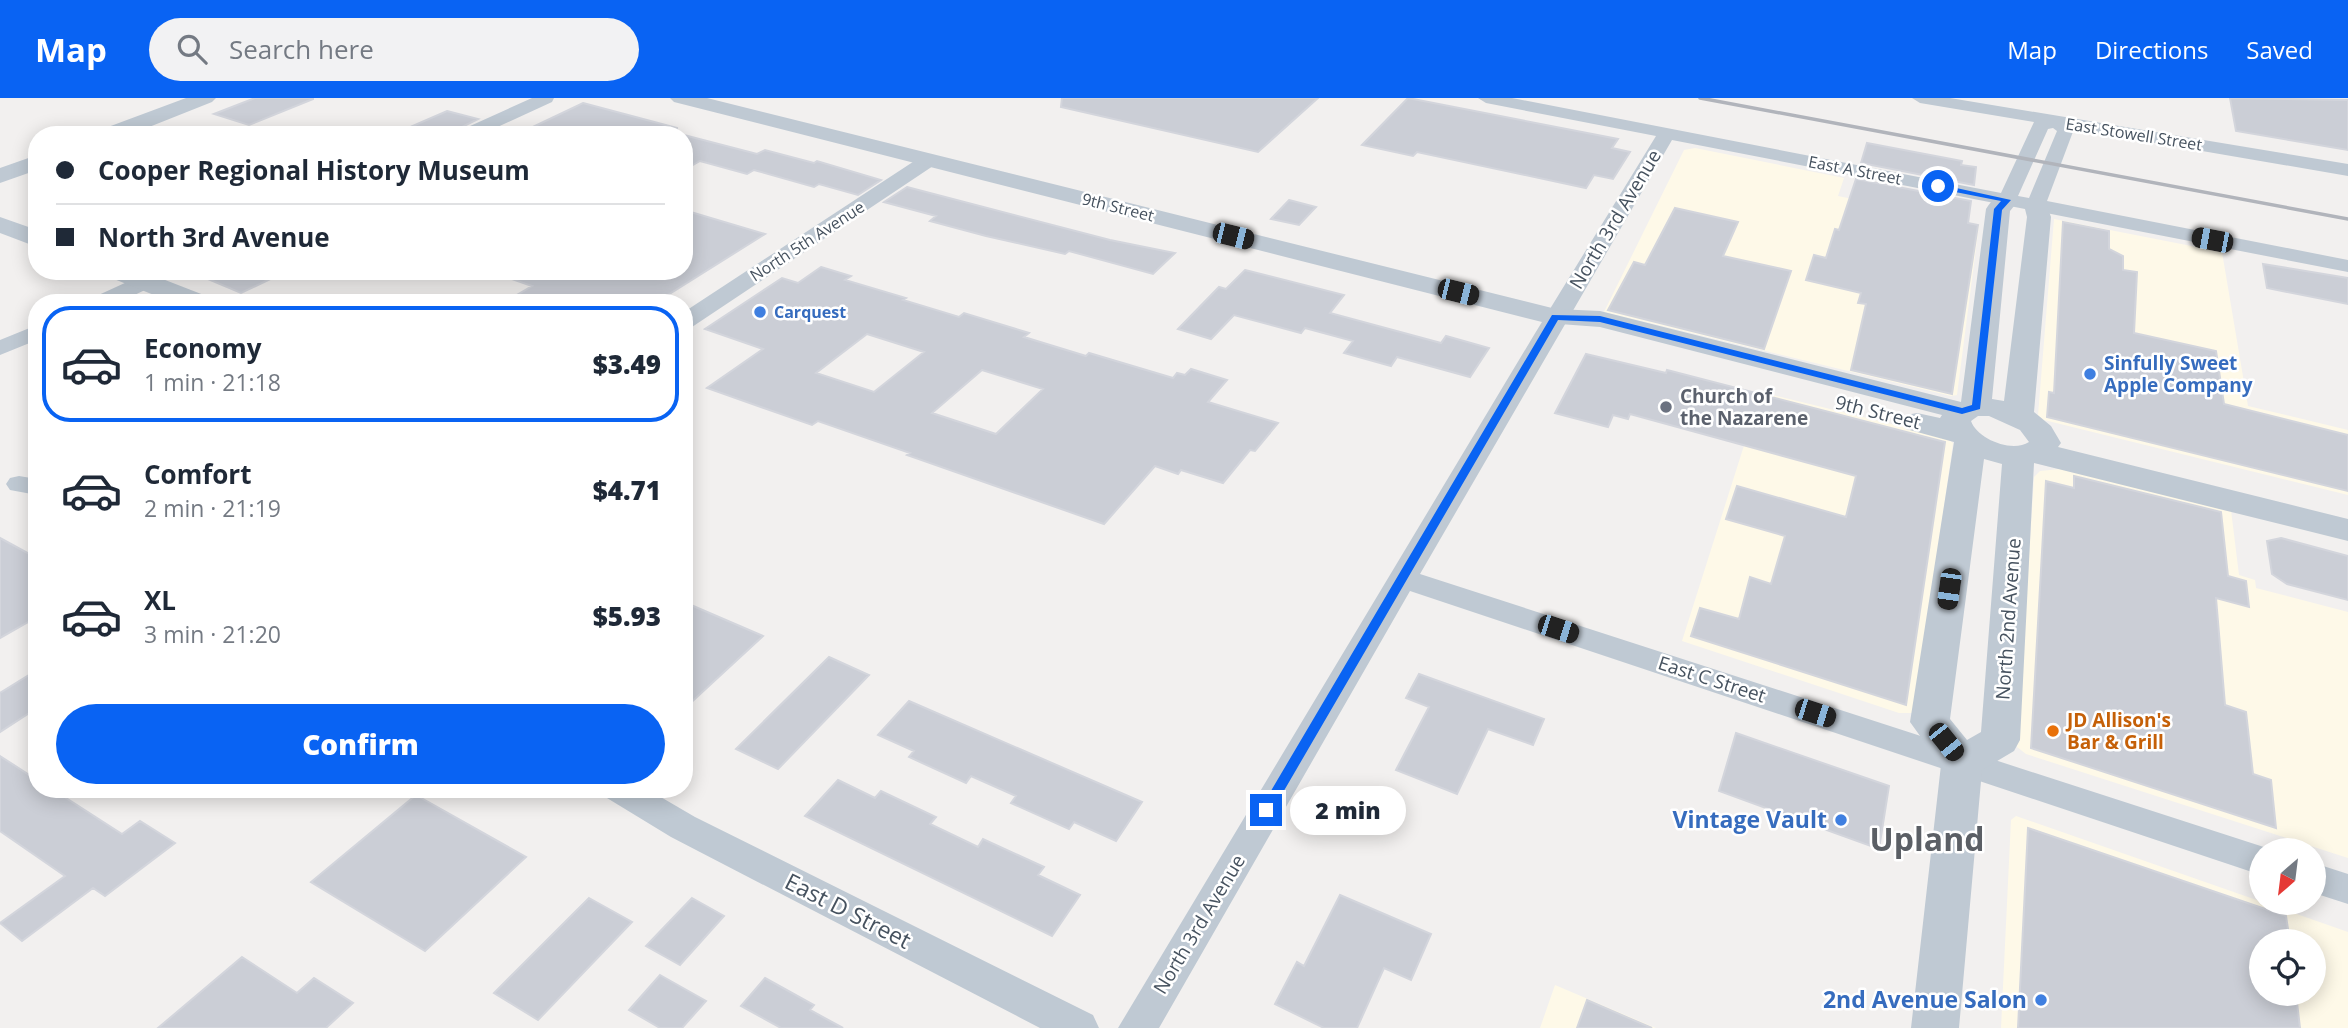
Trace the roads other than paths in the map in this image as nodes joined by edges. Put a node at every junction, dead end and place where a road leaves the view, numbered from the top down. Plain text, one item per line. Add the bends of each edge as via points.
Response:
1 (205, 98) edge
2 (546, 98) edge
3 (681, 98) edge
4 (1486, 98) edge
5 (1920, 98) edge
6 (2062, 98) edge
7 (2056, 122) junction
8 (132, 126) edge
9 (485, 126) edge
10 (1667, 133) junction
11 (929, 160) junction
12 (28, 165) edge
13 (2348, 170) edge
14 (0, 176) edge
15 (2007, 200) junction
16 (2036, 205) junction
17 (0, 224) edge
18 (28, 235) edge
19 (2348, 266) edge
20 (150, 280) edge
21 (162, 280) edge
22 (120, 294) edge
23 (184, 294) edge
24 (693, 316) edge
25 (1556, 317) junction
26 (28, 336) edge
27 (0, 348) edge
28 (1967, 423) junction
29 (2029, 438) junction
30 (2348, 505) edge
31 (2348, 530) edge
32 (1402, 578) junction
33 (1962, 762) junction
34 (634, 798) edge
35 (2249, 856) edge
36 (2326, 882) edge
37 (2348, 889) edge
38 (1079, 1028) edge
39 (1138, 1028) edge
40 (1935, 1028) edge

1 - 8 street
2 - 9 street
3 - 11 street, 9th Street
4 - 10 street, East A Street
5 - 7 street, East Stowell Street
6 - 7 street
7 - 13 street, East Stowell Street
7 - 15 street via 2041,125
7 - 16 street via 2066,130
10 - 15 street, East A Street
10 - 25 street, North 3rd Avenue
11 - 24 street, North 5th Avenue
11 - 25 street, 9th Street
12 - 14 street
15 - 16 street, East A Street
15 - 28 street via 1998,209
16 - 19 street, East A Street
16 - 29 street, North 2nd Avenue
17 - 18 street
20 - 22 street
21 - 23 street
25 - 28 street, 9th Street via 1591,339
25 - 32 street, North 3rd Avenue
26 - 27 street
28 - 29 street via 1990,450
28 - 29 street via 1997,409
28 - 33 street via 1930,722
29 - 30 street
29 - 31 street
29 - 33 street, North 2nd Avenue via 2000,740
32 - 33 street, East C Street
32 - 39 street, North 3rd Avenue
33 - 35 street, East C Street
33 - 40 street
34 - 38 street, East D Street
36 - 37 street

